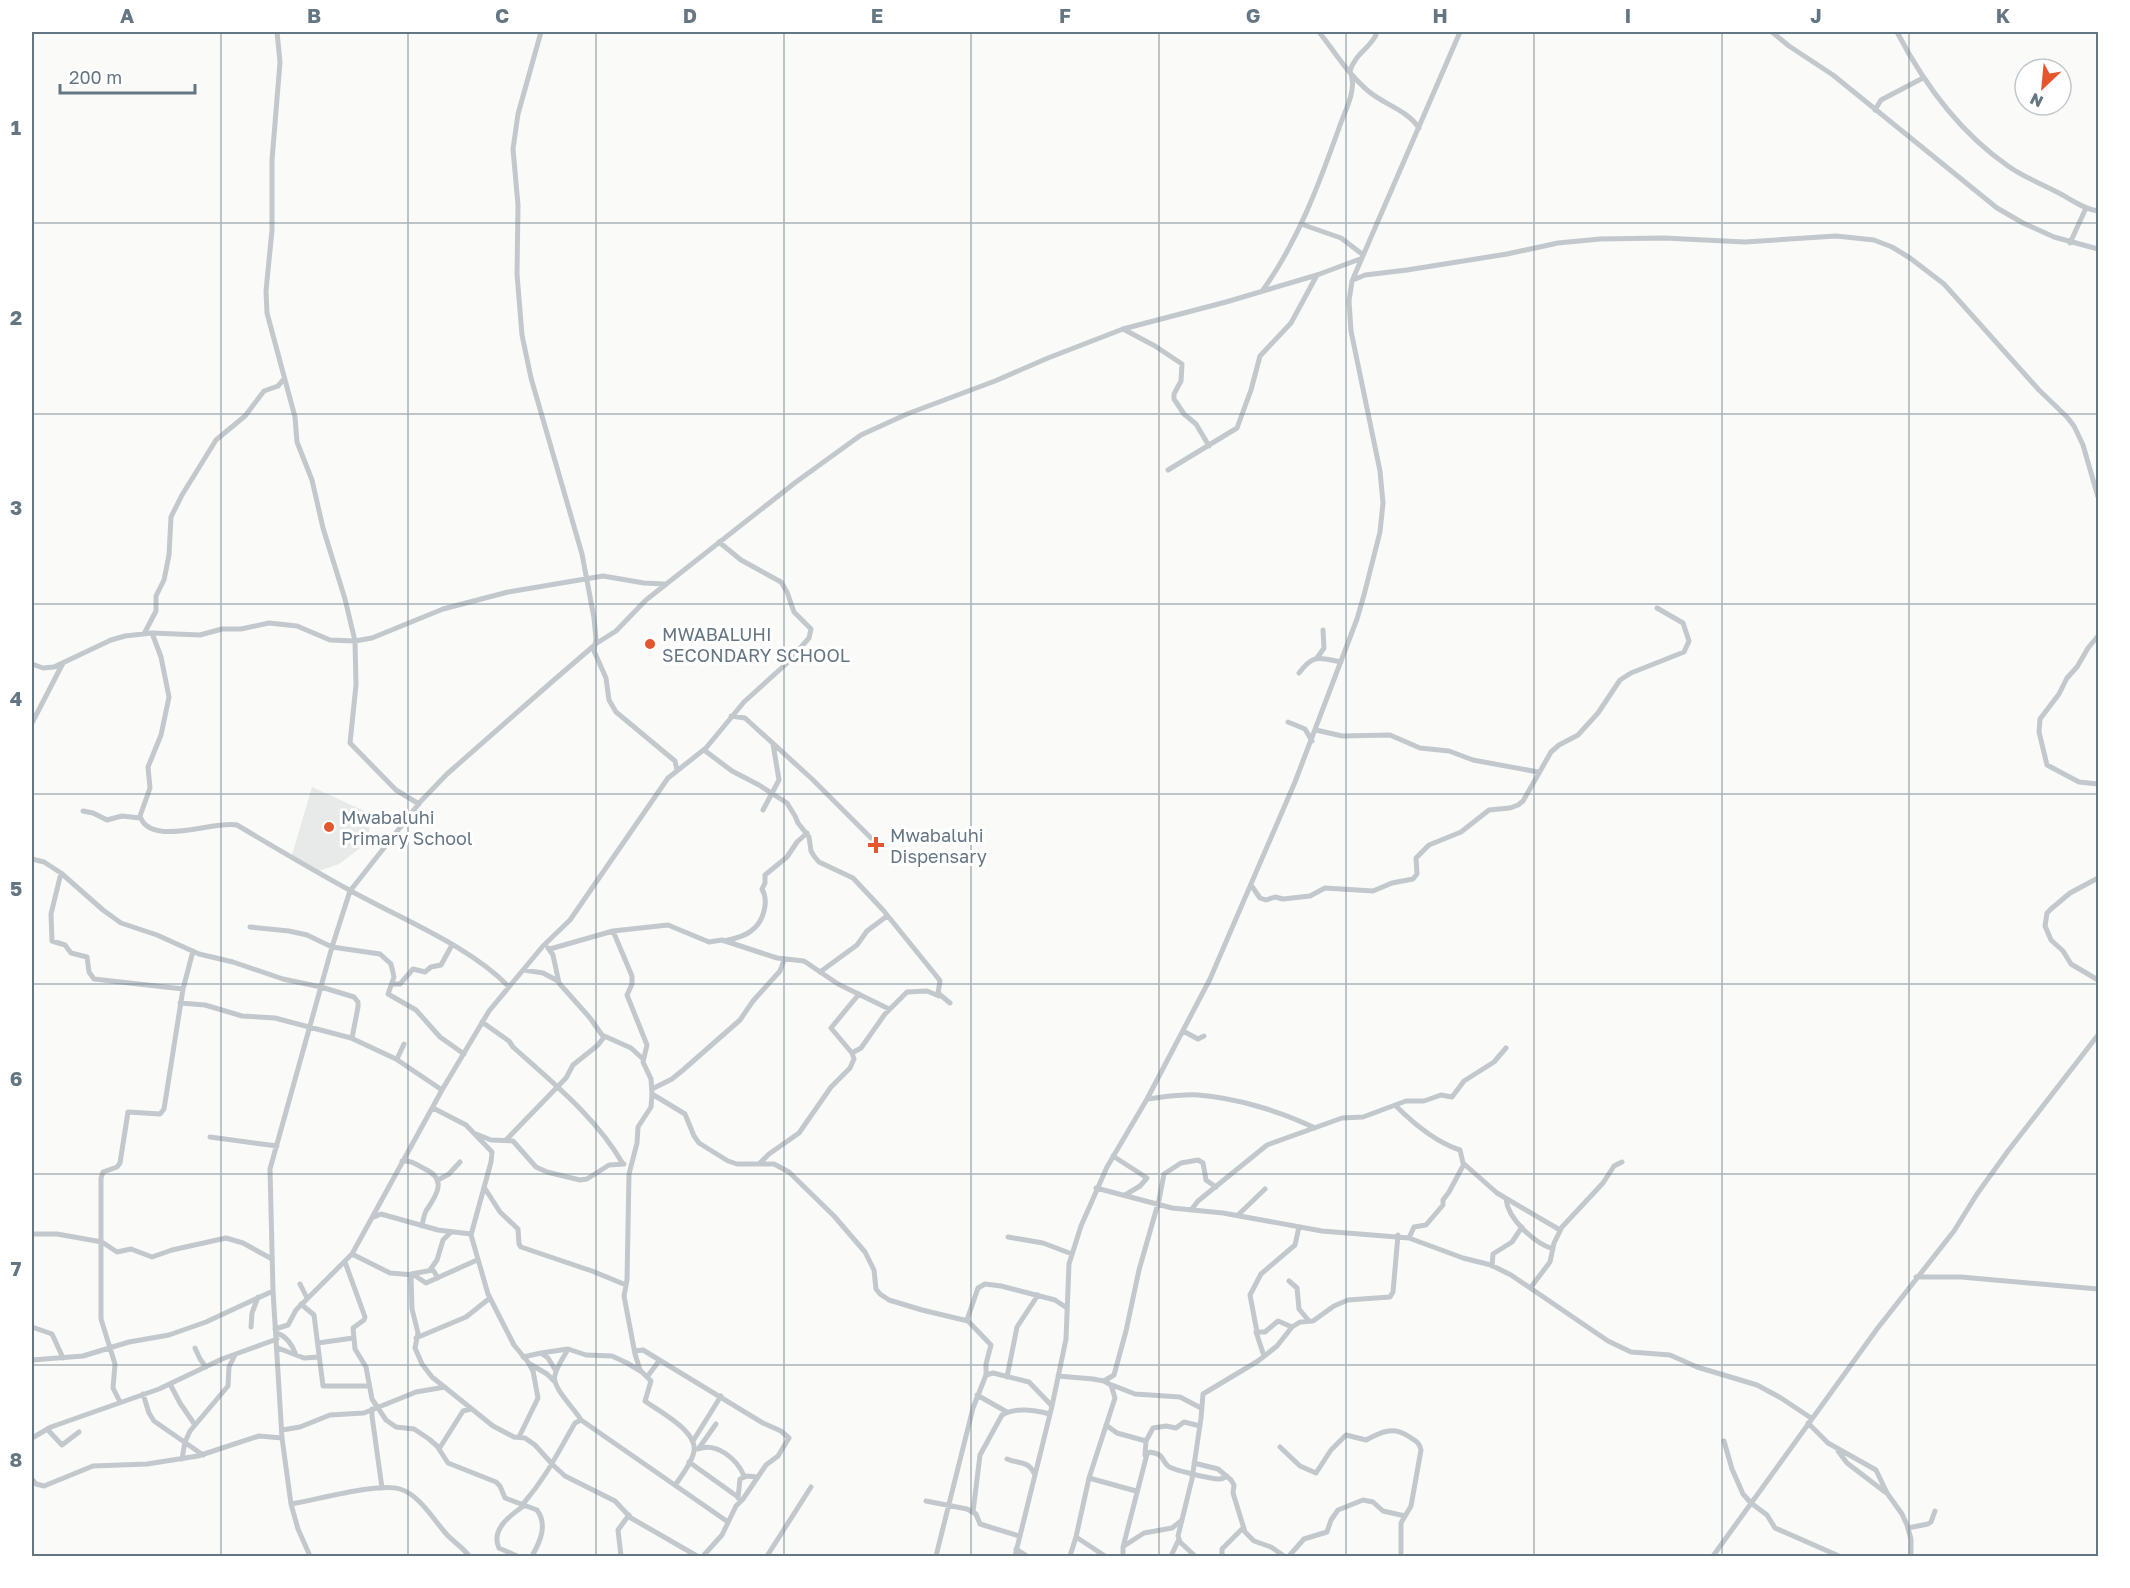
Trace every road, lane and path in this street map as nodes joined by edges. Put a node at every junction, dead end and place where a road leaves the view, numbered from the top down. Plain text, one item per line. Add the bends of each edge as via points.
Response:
1 (275, 32) edge
2 (541, 32) edge
3 (1319, 32) edge
4 (1375, 32) edge
5 (1460, 32) edge
6 (1772, 32) edge
7 (1898, 32) edge
8 (1353, 77) junction
9 (1923, 78) junction
10 (1875, 110) junction
11 (1419, 128) junction
12 (2086, 208) junction
13 (2098, 211) edge
14 (1301, 224) junction
15 (2070, 243) junction
16 (2098, 249) edge
17 (1361, 256) junction
18 (1317, 275) junction
19 (1352, 281) junction
20 (1263, 290) junction
21 (1122, 329) junction
22 (284, 379) junction
23 (1209, 446) junction
24 (1168, 470) dead end
25 (2098, 496) edge
26 (720, 542) junction
27 (588, 578) junction
28 (665, 584) junction
29 (1657, 608) dead end
30 (1323, 630) dead end
31 (152, 633) junction
32 (144, 634) junction
33 (2098, 636) edge
34 (356, 641) junction
35 (595, 645) junction
36 (1315, 659) junction
37 (1341, 662) junction
38 (63, 663) junction
39 (32, 664) edge
40 (1299, 673) dead end
41 (731, 716) junction
42 (1288, 722) dead end
43 (32, 723) edge
44 (1316, 730) junction
45 (1312, 741) junction
46 (773, 742) junction
47 (704, 750) junction
48 (677, 770) junction
49 (1538, 772) junction
50 (2098, 784) edge
51 (773, 793) junction
52 (419, 804) junction
53 (763, 810) dead end
54 (83, 812) dead end
55 (140, 818) junction
56 (807, 833) junction
57 (871, 838) dead end
58 (32, 859) edge
59 (61, 873) junction
60 (2098, 878) edge
61 (1251, 885) junction
62 (350, 891) junction
63 (887, 916) junction
64 (250, 927) dead end
65 (613, 931) junction
66 (724, 941) junction
67 (452, 945) junction
68 (543, 946) junction
69 (332, 947) junction
70 (550, 949) junction
71 (193, 951) junction
72 (784, 960) junction
73 (524, 970) junction
74 (820, 972) junction
75 (2098, 980) edge
76 (558, 981) junction
77 (393, 984) junction
78 (321, 987) junction
79 (509, 987) junction
80 (183, 989) junction
81 (859, 994) junction
82 (941, 996) junction
83 (180, 1003) junction
84 (950, 1003) dead end
85 (890, 1009) junction
86 (482, 1022) junction
87 (310, 1028) junction
88 (1184, 1031) junction
89 (2098, 1035) edge
90 (1204, 1036) dead end
91 (604, 1037) junction
92 (352, 1038) junction
93 (404, 1044) dead end
94 (1506, 1048) dead end
95 (852, 1053) junction
96 (464, 1054) junction
97 (397, 1059) junction
98 (643, 1059) junction
99 (557, 1085) junction
100 (442, 1090) junction
101 (652, 1092) junction
102 (1147, 1099) junction
103 (1396, 1106) junction
104 (433, 1108) junction
105 (1315, 1128) junction
106 (475, 1134) junction
107 (210, 1137) dead end
108 (506, 1140) junction
109 (277, 1146) junction
110 (407, 1153) junction
111 (1113, 1156) junction
112 (402, 1161) junction
113 (410, 1161) junction
114 (459, 1162) dead end
115 (1622, 1162) dead end
116 (632, 1163) junction
117 (760, 1163) junction
118 (624, 1164) junction
119 (1464, 1164) junction
120 (438, 1180) junction
121 (484, 1187) junction
122 (1215, 1187) junction
123 (1096, 1188) junction
124 (1265, 1189) dead end
125 (1125, 1195) junction
126 (1506, 1199) junction
127 (1157, 1205) junction
128 (378, 1207) junction
129 (1191, 1210) junction
130 (381, 1214) junction
131 (1238, 1215) junction
132 (372, 1218) junction
133 (422, 1226) junction
134 (1299, 1227) junction
135 (1522, 1227) junction
136 (1560, 1230) junction
137 (450, 1232) junction
138 (32, 1234) edge
139 (471, 1234) junction
140 (1398, 1235) junction
141 (1008, 1237) dead end
142 (1409, 1238) junction
143 (102, 1242) junction
144 (1553, 1249) junction
145 (352, 1254) junction
146 (1071, 1254) junction
147 (272, 1259) junction
148 (477, 1260) junction
149 (345, 1262) junction
150 (1492, 1266) junction
151 (430, 1270) junction
152 (410, 1275) junction
153 (438, 1278) junction
154 (1916, 1278) junction
155 (1289, 1281) dead end
156 (300, 1284) dead end
157 (626, 1285) junction
158 (1530, 1287) junction
159 (2098, 1289) edge
160 (273, 1291) junction
161 (1038, 1295) junction
162 (258, 1298) junction
163 (307, 1298) junction
164 (490, 1298) junction
165 (301, 1304) junction
166 (1067, 1308) junction
167 (967, 1320) junction
168 (1309, 1321) junction
169 (32, 1327) edge
170 (251, 1327) dead end
171 (1292, 1327) junction
172 (1257, 1332) junction
173 (276, 1334) junction
174 (353, 1338) junction
175 (416, 1338) junction
176 (318, 1343) junction
177 (110, 1348) junction
178 (195, 1348) dead end
179 (278, 1348) junction
180 (568, 1349) junction
181 (635, 1351) junction
182 (541, 1353) junction
183 (235, 1354) junction
184 (296, 1355) junction
185 (1264, 1356) junction
186 (319, 1357) junction
187 (523, 1357) junction
188 (63, 1358) junction
189 (32, 1360) edge
190 (659, 1360) junction
191 (530, 1365) junction
192 (206, 1367) junction
193 (556, 1371) junction
194 (645, 1375) junction
195 (986, 1375) junction
196 (1058, 1376) junction
197 (1113, 1376) junction
198 (1007, 1377) junction
199 (555, 1382) junction
200 (1107, 1382) junction
201 (170, 1384) junction
202 (369, 1386) junction
203 (445, 1387) junction
204 (1122, 1390) junction
205 (143, 1394) junction
206 (977, 1395) junction
207 (721, 1396) junction
208 (120, 1402) junction
209 (1052, 1406) junction
210 (374, 1407) junction
211 (471, 1408) junction
212 (1201, 1408) junction
213 (1007, 1412) junction
214 (1050, 1414) junction
215 (581, 1420) junction
216 (1810, 1420) junction
217 (716, 1424) dead end
218 (195, 1425) junction
219 (1106, 1425) junction
220 (1200, 1426) junction
221 (47, 1429) junction
222 (282, 1430) junction
223 (79, 1432) dead end
224 (519, 1437) junction
225 (32, 1438) edge
226 (282, 1438) junction
227 (693, 1441) junction
228 (1146, 1441) junction
229 (1724, 1441) dead end
230 (185, 1442) junction
231 (1280, 1447) dead end
232 (1836, 1448) junction
233 (439, 1449) junction
234 (696, 1451) junction
235 (203, 1455) junction
236 (1145, 1455) junction
237 (182, 1459) junction
238 (1006, 1459) dead end
239 (689, 1462) junction
240 (1194, 1462) junction
241 (553, 1465) junction
242 (1193, 1472) junction
243 (1035, 1475) junction
244 (744, 1476) junction
245 (1227, 1476) junction
246 (757, 1477) junction
247 (1089, 1478) junction
248 (32, 1479) edge
249 (676, 1484) junction
250 (811, 1487) dead end
251 (382, 1488) junction
252 (1136, 1491) junction
253 (1887, 1493) junction
254 (738, 1497) junction
255 (927, 1501) dead end
256 (1751, 1503) junction
257 (291, 1504) junction
258 (524, 1504) junction
259 (948, 1505) junction
260 (736, 1506) junction
261 (1935, 1511) dead end
262 (973, 1512) junction
263 (629, 1515) junction
264 (1405, 1516) junction
265 (1181, 1521) junction
266 (728, 1522) junction
267 (1243, 1528) junction
268 (1908, 1528) junction
269 (1019, 1536) junction
270 (1076, 1537) junction
271 (1179, 1539) junction
272 (1123, 1547) junction
273 (1016, 1549) junction
274 (310, 1557) edge
275 (469, 1557) edge
276 (518, 1557) edge
277 (532, 1557) edge
278 (621, 1557) edge
279 (697, 1557) edge
280 (703, 1557) edge
281 (767, 1557) edge
282 (936, 1557) edge
283 (1015, 1557) edge
284 (1027, 1557) edge
285 (1070, 1557) edge
286 (1105, 1557) edge
287 (1123, 1557) edge
288 (1171, 1557) edge
289 (1195, 1557) edge
290 (1222, 1557) edge
291 (1284, 1557) edge
292 (1289, 1557) edge
293 (1401, 1557) edge
294 (1713, 1557) edge
295 (1839, 1557) edge
296 (1911, 1557) edge

1 - 22 street via 279,71 266,298
2 - 27 street via 514,141 521,325 531,378
3 - 8 street
4 - 8 street via 1374,40 1353,61
5 - 11 street
6 - 10 street
7 - 9 street
8 - 11 street via 1409,116
8 - 14 street via 1351,96
9 - 10 street via 1886,97
9 - 12 street via 1943,106 1987,150 2025,176
10 - 15 street via 1997,208
11 - 17 street
12 - 13 street
12 - 15 street
14 - 17 street via 1341,238
14 - 20 street
15 - 16 street
17 - 18 street
17 - 19 street
18 - 20 street
18 - 23 street via 1291,322 1260,356 1237,428
19 - 25 street via 1365,275 1600,238 1745,242 1836,236 1874,240 1910,258 1944,284 2067,417 2083,445
19 - 37 street via 1352,332 1383,503 1364,595
20 - 21 street
21 - 23 street via 1182,364 1174,399
21 - 26 street via 861,435
22 - 32 street via 264,391 244,416 216,440 174,509 164,580 156,596 156,611
22 - 34 street via 296,417 297,442 312,480
23 - 24 street
26 - 28 street
26 - 41 street via 741,560 781,582 794,612 811,632 786,664
27 - 28 street via 607,576
27 - 34 street via 453,606
27 - 35 street
28 - 35 street via 616,631
29 - 49 street via 1683,623 1689,638 1685,651 1620,680 1598,713 1573,739 1555,748
30 - 36 street via 1324,648
31 - 32 street
31 - 34 street via 203,634 272,623 297,626 330,640
31 - 55 street via 169,698 148,767 150,788
32 - 38 street via 111,640
33 - 50 street via 2040,719 2039,732 2049,766 2079,782
34 - 52 street via 351,743 392,787
35 - 48 street via 612,706 675,761
35 - 52 street via 447,774
36 - 37 street
36 - 40 street via 1307,662
37 - 44 street
38 - 39 street via 43,668
38 - 43 street
41 - 46 street via 745,717
41 - 47 street
42 - 45 street via 1305,729
44 - 45 street
44 - 49 street via 1342,736 1390,735 1420,748
45 - 61 street
46 - 51 street via 779,777
46 - 57 street
47 - 48 street
47 - 51 street via 732,771
48 - 68 street via 658,791 570,920
49 - 61 street via 1518,805 1489,810 1457,834 1429,845 1416,858 1417,874 1413,879 1373,891 1325,888 1310,896 1283,900 1261,899
51 - 53 street
51 - 56 street via 788,805
52 - 62 street
54 - 55 street via 107,820 122,816
55 - 62 street via 154,829 169,831 224,823 237,825
56 - 63 street via 811,853 817,860 853,878
56 - 66 street via 765,875 762,889 766,905 755,928
58 - 59 street
59 - 71 street via 115,919
59 - 80 street via 51,914 52,941 65,945 71,953 87,957 94,979
60 - 75 street via 2051,909 2045,926 2071,964
61 - 88 street
62 - 67 street
62 - 69 street
63 - 74 street via 867,931 857,945
63 - 82 street via 940,980
64 - 69 street via 307,935
65 - 66 street via 666,925 709,942
65 - 70 street
65 - 98 street via 632,976 627,995 647,1046
66 - 72 street
67 - 77 street via 441,965 425,972 413,969 402,982
67 - 79 street
68 - 70 street
68 - 73 street
69 - 77 street via 380,954 391,965
69 - 78 street
70 - 76 street
71 - 78 street
71 - 80 street
72 - 74 street via 801,960
72 - 101 street via 780,971 738,1021 678,1075
73 - 76 street
73 - 79 street
74 - 81 street
76 - 91 street
77 - 96 street via 389,996 416,1010 440,1037
78 - 87 street
78 - 92 street via 358,1002
79 - 86 street
80 - 83 street
81 - 85 street
81 - 95 street via 831,1028
82 - 84 street
82 - 85 street via 909,991
83 - 87 street via 205,1005 242,1016 275,1018
83 - 143 street via 164,1109 160,1114 128,1112 120,1163 103,1172 101,1178
85 - 95 street via 861,1048
86 - 96 street
86 - 99 street
87 - 92 street
87 - 109 street
88 - 90 street via 1198,1039
88 - 102 street
89 - 154 street
91 - 98 street via 631,1048
91 - 99 street
92 - 97 street
93 - 97 street
94 - 103 street via 1494,1062 1467,1079 1452,1097 1439,1095
95 - 117 street via 850,1068 831,1087 799,1133
96 - 100 street
97 - 100 street
98 - 101 street
99 - 108 street
99 - 118 street
100 - 104 street
101 - 116 street via 651,1107 638,1127
101 - 117 street via 685,1114 702,1145 733,1163
102 - 105 street via 1185,1095 1220,1098 1279,1112
102 - 111 street
103 - 105 street
103 - 119 street via 1442,1143 1460,1150
104 - 106 street
104 - 110 street
105 - 122 street via 1262,1148
106 - 108 street
106 - 121 street via 493,1154
107 - 109 street
108 - 118 street via 516,1143 541,1169 580,1180 609,1165
109 - 147 street via 269,1177
110 - 112 street
110 - 113 street
111 - 123 street
111 - 125 street via 1147,1178
112 - 113 street
112 - 128 street
113 - 120 street via 432,1172
114 - 120 street
115 - 136 street via 1614,1166
116 - 118 street
116 - 157 street
117 - 167 street via 774,1164 789,1172 834,1216 871,1262 880,1294 922,1310
119 - 126 street
119 - 142 street via 1443,1205 1426,1225 1414,1227
120 - 133 street
121 - 139 street
121 - 157 street via 518,1229 521,1247
122 - 127 street via 1206,1180 1203,1163 1191,1160 1164,1174
122 - 129 street
123 - 125 street
123 - 146 street
124 - 131 street
125 - 127 street
126 - 135 street
126 - 136 street
127 - 129 street
127 - 197 street
128 - 130 street
128 - 132 street
129 - 131 street
130 - 132 street
130 - 133 street
131 - 134 street
132 - 145 street
133 - 137 street
134 - 140 street
134 - 172 street via 1295,1245 1261,1274 1250,1295
135 - 144 street
135 - 150 street via 1512,1242 1493,1254
136 - 144 street
137 - 139 street
137 - 151 street
138 - 143 street
139 - 148 street
140 - 142 street
140 - 168 street via 1390,1296 1348,1300
141 - 146 street via 1043,1243
142 - 150 street
143 - 147 street via 117,1252 131,1249 152,1257 226,1238
143 - 177 street via 100,1319
144 - 158 street via 1550,1262
145 - 149 street
145 - 152 street via 390,1273
146 - 166 street
147 - 160 street
148 - 153 street
148 - 164 street
149 - 163 street
149 - 174 street via 365,1317 354,1326
150 - 158 street
151 - 152 street
151 - 153 street
152 - 153 street via 426,1283
152 - 175 street
154 - 159 street via 1961,1277
154 - 216 street
155 - 168 street via 1296,1286 1299,1309
156 - 163 street
157 - 181 street via 624,1296
158 - 216 street via 1623,1349 1670,1355 1756,1385
160 - 162 street
160 - 173 street
161 - 166 street
161 - 167 street via 980,1285
161 - 198 street via 1017,1327
162 - 170 street
162 - 177 street via 176,1332
163 - 165 street
164 - 175 street via 466,1317
164 - 187 street
165 - 173 street via 290,1324
165 - 176 street via 314,1315
166 - 196 street via 1066,1339
167 - 195 street via 991,1345
168 - 171 street
169 - 188 street via 52,1334
171 - 172 street via 1278,1321 1265,1332
171 - 185 street
172 - 185 street
173 - 179 street
173 - 183 street
173 - 184 street via 292,1345
174 - 176 street
174 - 202 street via 366,1367
175 - 203 street via 422,1364
176 - 186 street
177 - 188 street
177 - 208 street via 115,1368 113,1388
178 - 192 street
179 - 184 street
179 - 222 street
180 - 182 street
180 - 193 street
180 - 194 street via 586,1355 612,1356
181 - 190 street via 642,1350
181 - 194 street
182 - 187 street
182 - 193 street
183 - 192 street
183 - 218 street via 229,1367 228,1386
184 - 186 street
185 - 212 street via 1204,1392
186 - 202 street via 324,1387
187 - 191 street
188 - 189 street
190 - 194 street
190 - 207 street
191 - 199 street
191 - 224 street via 537,1398
192 - 201 street
193 - 199 street
194 - 227 street via 651,1383 645,1401 673,1420
195 - 198 street
195 - 206 street
196 - 200 street
196 - 209 street
197 - 200 street
197 - 204 street
198 - 209 street via 1029,1382
199 - 215 street
200 - 204 street
200 - 219 street via 1115,1398
201 - 205 street
201 - 218 street
202 - 210 street
203 - 210 street via 416,1392
203 - 211 street
204 - 212 street via 1180,1397
205 - 208 street
205 - 230 street via 154,1420
206 - 213 street
206 - 259 street
207 - 227 street
207 - 246 street via 789,1438
208 - 221 street
209 - 214 street
210 - 222 street via 363,1413 330,1415
210 - 233 street via 392,1425 414,1429
210 - 251 street
211 - 224 street via 506,1434
211 - 233 street via 462,1412
212 - 220 street
213 - 214 street via 1031,1410
213 - 262 street via 980,1455
214 - 243 street
215 - 241 street via 573,1425
215 - 249 street
216 - 232 street
216 - 256 street
217 - 234 street
218 - 230 street
219 - 228 street via 1117,1433
219 - 247 street
220 - 228 street via 1184,1422 1176,1428 1153,1428
220 - 240 street
221 - 223 street via 62,1445
221 - 225 street
222 - 226 street
224 - 241 street via 535,1445
226 - 235 street via 259,1436
226 - 257 street
227 - 234 street
228 - 236 street
229 - 256 street via 1735,1479
230 - 235 street
230 - 237 street
231 - 264 street via 1300,1466 1316,1473 1346,1435 1366,1440 1379,1433 1403,1432 1421,1447 1411,1506
232 - 253 street via 1847,1463
232 - 253 street via 1876,1470
233 - 258 street via 448,1463 496,1482 505,1498
234 - 239 street
234 - 244 street via 707,1446 722,1451
235 - 237 street
236 - 242 street via 1154,1452 1169,1467
236 - 252 street
237 - 248 street via 93,1466 44,1486
238 - 243 street via 1025,1462
239 - 249 street
239 - 254 street
240 - 242 street
240 - 245 street
241 - 258 street
241 - 263 street via 565,1476 615,1501
242 - 245 street via 1218,1479
242 - 265 street
243 - 269 street
244 - 246 street
244 - 254 street via 739,1481
245 - 267 street via 1233,1482
246 - 260 street
247 - 252 street
247 - 270 street
249 - 266 street
250 - 281 street
251 - 257 street
251 - 275 street via 398,1488 407,1493 428,1510 444,1533
252 - 272 street
253 - 268 street
254 - 260 street
255 - 259 street
256 - 294 street
256 - 295 street via 1764,1511 1775,1528
257 - 274 street
258 - 276 street via 504,1520 497,1539 499,1548
258 - 277 street via 537,1510 542,1520 542,1536
259 - 262 street
259 - 282 street
260 - 266 street
261 - 268 street via 1928,1524
262 - 269 street via 980,1524
263 - 278 street via 618,1530
263 - 279 street
264 - 292 street via 1383,1511 1369,1500 1360,1501 1338,1510 1327,1532 1304,1539
264 - 293 street via 1401,1523
265 - 271 street
265 - 272 street via 1172,1528 1144,1533
266 - 280 street
267 - 290 street via 1222,1549
267 - 291 street via 1254,1541
268 - 296 street
269 - 273 street
270 - 285 street
270 - 286 street
271 - 288 street
271 - 289 street
272 - 287 street
273 - 283 street
273 - 284 street

